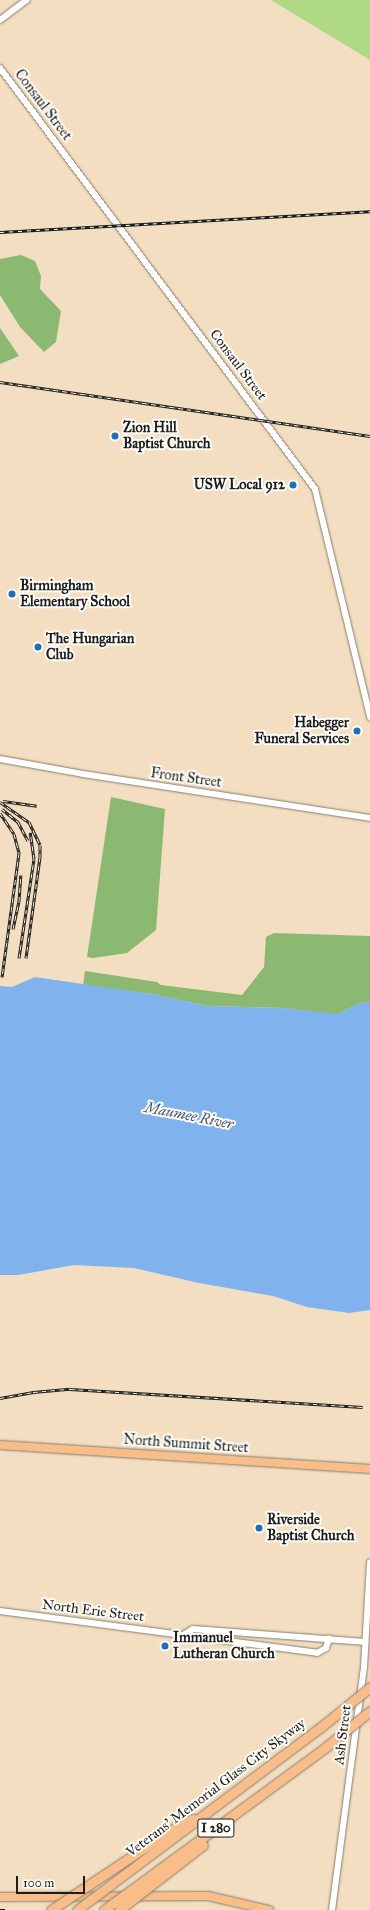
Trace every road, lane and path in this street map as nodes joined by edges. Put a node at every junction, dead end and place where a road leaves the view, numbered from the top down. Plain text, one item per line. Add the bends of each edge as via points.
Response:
1 (27, 0) edge
2 (0, 20) edge
3 (0, 68) edge
4 (370, 717) edge
5 (0, 759) edge
6 (370, 818) edge
7 (0, 1445) edge
8 (370, 1470) edge
9 (370, 1562) edge
10 (370, 1578) edge
11 (0, 1611) edge
12 (183, 1634) junction
13 (329, 1638) junction
14 (366, 1642) junction
15 (367, 1668) edge
16 (370, 1687) edge
17 (370, 1711) edge
18 (327, 1746) junction
19 (202, 1816) junction
20 (0, 1897) edge
21 (51, 1910) edge
22 (77, 1910) edge
23 (104, 1910) edge
24 (119, 1910) edge
25 (269, 1910) edge
26 (332, 1910) edge

1 - 2 street
3 - 4 street, Consaul Street via 315,489
5 - 6 street, Front Street
7 - 8 main road, North Summit Street
9 - 10 street, Ash Street
10 - 14 street, Ash Street
11 - 12 street, North Erie Street
12 - 13 street, North Erie Street via 193,1629
12 - 13 street, North Erie Street via 317,1653 326,1648
13 - 14 street, North Erie Street
14 - 15 street, Ash Street
15 - 26 street, Ash Street
16 - 19 highway, Veterans' Memorial Glass City Skyway / I 280, bridge
17 - 18 highway, I 280, bridge
18 - 23 highway, I 280, bridge
18 - 24 highway, bridge
19 - 21 highway, bridge via 182,1823
19 - 22 highway, Veterans' Memorial Glass City Skyway / I 280, bridge
20 - 25 main road, bridge via 208,1896

